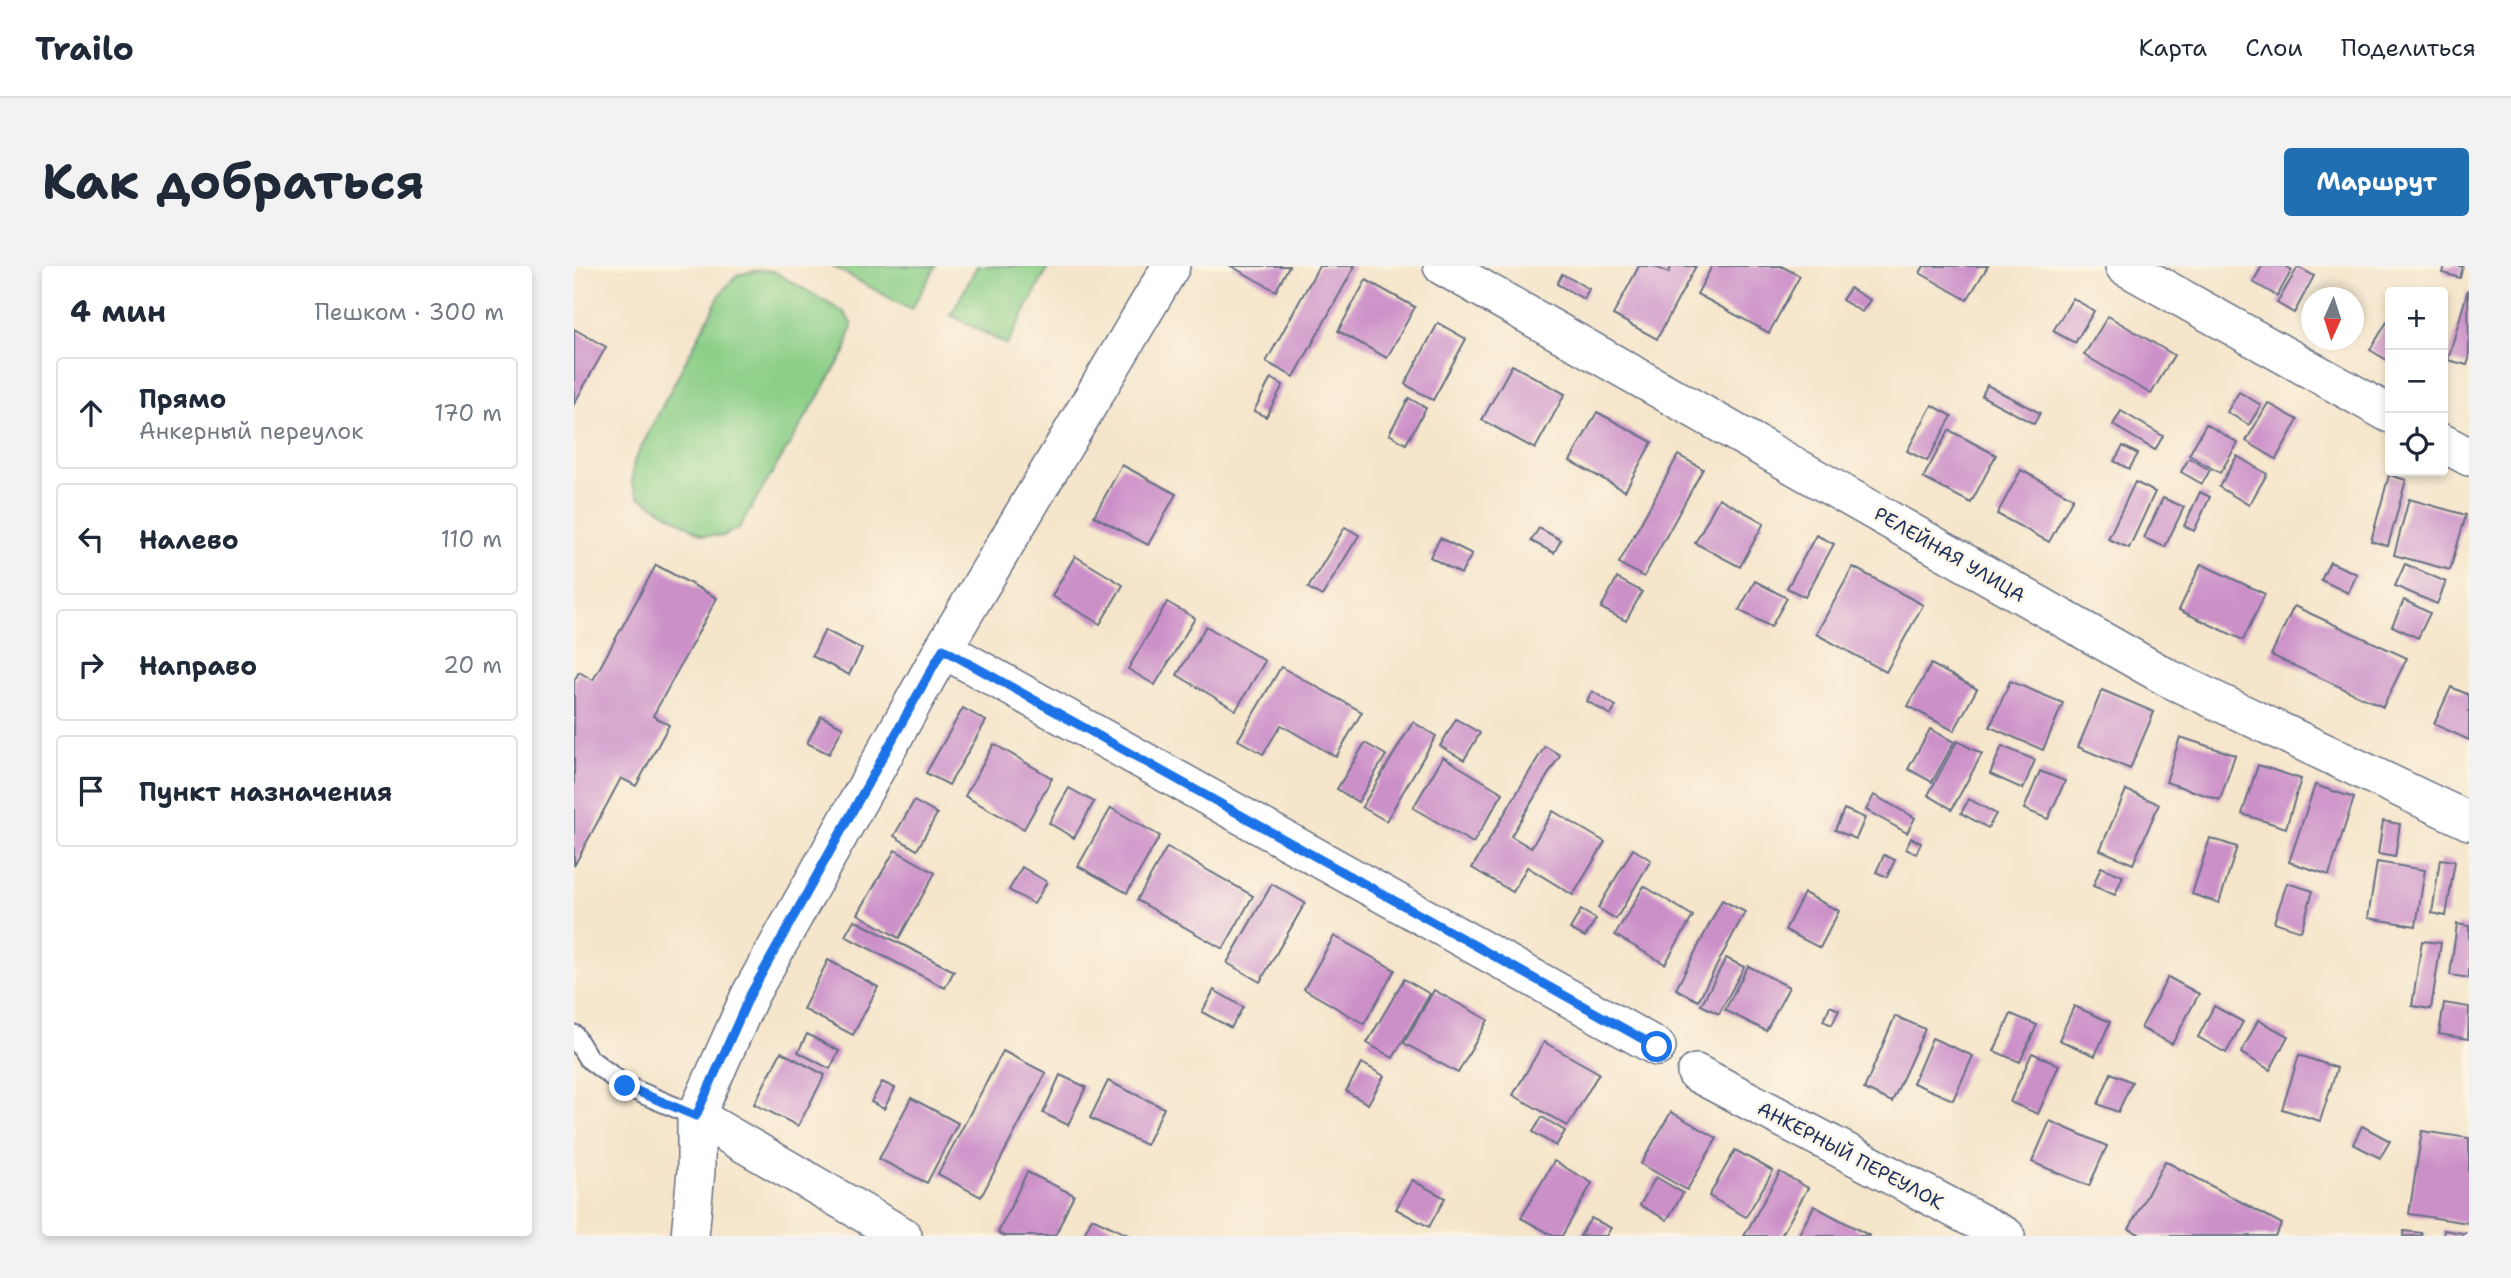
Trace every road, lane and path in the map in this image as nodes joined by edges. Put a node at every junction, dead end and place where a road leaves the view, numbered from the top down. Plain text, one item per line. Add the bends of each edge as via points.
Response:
1 (1171, 266) edge
2 (1442, 266) edge
3 (2124, 266) edge
4 (2388, 413) edge
5 (2448, 446) edge
6 (2469, 457) edge
7 (943, 649) junction
8 (2469, 821) edge
9 (574, 1035) edge
10 (1657, 1047) dead end
11 (581, 1065) edge
12 (1696, 1073) dead end
13 (696, 1116) junction
14 (690, 1236) edge
15 (903, 1236) edge
16 (2006, 1236) edge

1 - 7 street
2 - 8 street, РЕЛЕЙНАЯ УЛИЦА via 2168,678
3 - 4 street
5 - 6 street
7 - 10 street
7 - 13 street via 750,995
9 - 11 lane
11 - 13 lane
12 - 16 street, АНКЕРНЫЙ ПЕРЕУЛОК
13 - 14 street
13 - 15 street

